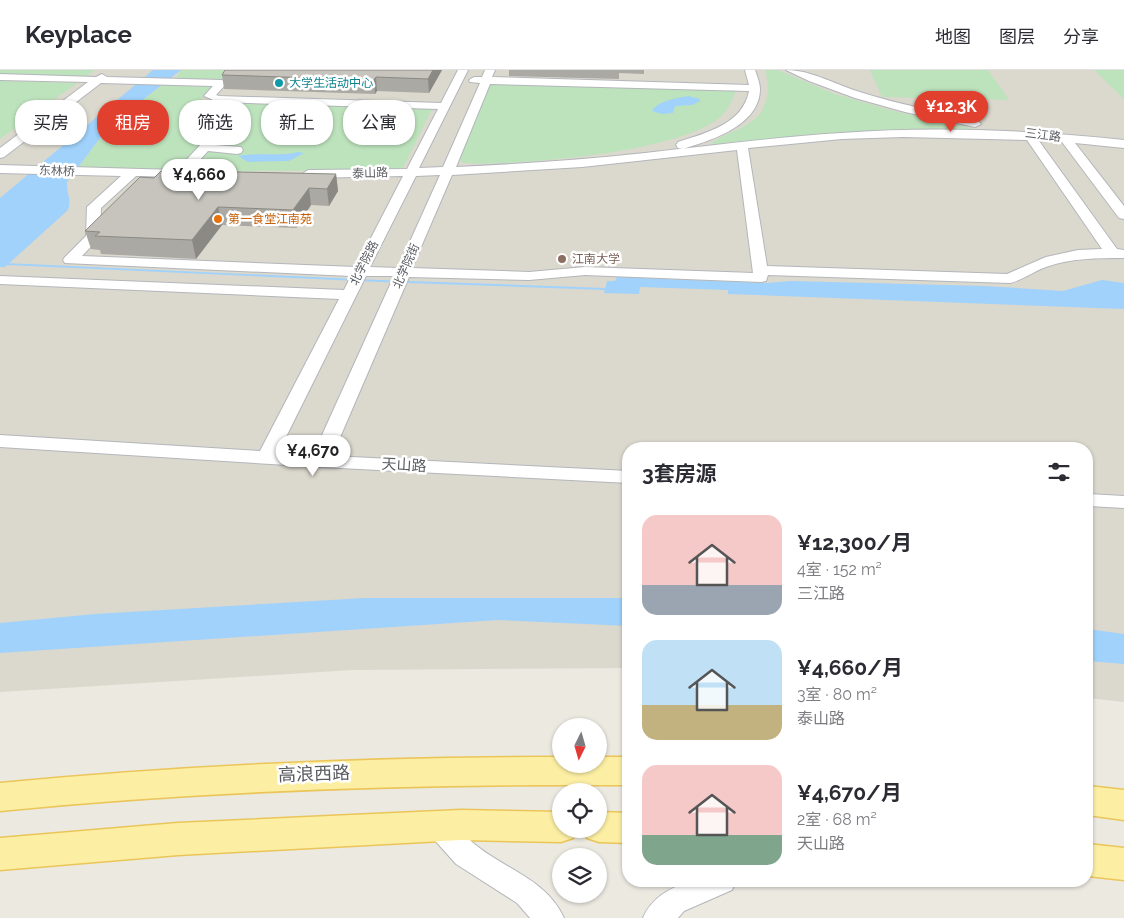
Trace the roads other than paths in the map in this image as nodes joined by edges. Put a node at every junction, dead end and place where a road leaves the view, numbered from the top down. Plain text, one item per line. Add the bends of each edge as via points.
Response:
1 (112, 70) edge
2 (750, 70) edge
3 (790, 70) edge
4 (460, 75) edge
5 (488, 75) edge
6 (0, 77) edge
7 (99, 79) junction
8 (755, 88) junction
9 (444, 106) junction
10 (1030, 136) junction
11 (1066, 139) junction
12 (1084, 140) junction
13 (1124, 144) edge
14 (742, 146) junction
15 (238, 150) dead end
16 (0, 154) edge
17 (650, 156) junction
18 (0, 169) edge
19 (448, 171) junction
20 (411, 172) junction
21 (132, 173) junction
22 (180, 174) junction
23 (196, 174) edge
24 (296, 174) edge
25 (1124, 216) edge
26 (1118, 253) edge
27 (360, 270) junction
28 (760, 270) junction
29 (404, 272) junction
30 (0, 280) edge
31 (348, 295) junction
32 (0, 441) edge
33 (267, 456) junction
34 (320, 461) junction
35 (622, 477) edge
36 (1093, 500) edge
37 (1124, 502) edge
38 (622, 771) edge
39 (0, 796) edge
40 (1093, 802) edge
41 (1124, 805) edge
42 (440, 826) junction
43 (552, 827) edge
44 (607, 827) edge
45 (622, 828) edge
46 (0, 854) edge
47 (1093, 861) edge
48 (1124, 864) edge
49 (708, 887) edge
50 (549, 918) edge
51 (658, 918) edge

1 - 7 street
2 - 8 street
3 - 12 street, 三江路 via 863,96 948,119
4 - 5 street
4 - 9 street, 北学院路
5 - 8 street
5 - 19 street, 北学院街
6 - 7 street
7 - 9 street via 222,83 209,96 218,99
7 - 16 street
8 - 17 street via 748,109 739,119 705,136
9 - 20 street, 北学院路
10 - 11 street
10 - 14 street via 895,134
10 - 26 street
11 - 12 street
11 - 25 street
12 - 13 street, 三江路
14 - 17 street
14 - 28 street
15 - 22 street via 205,147
17 - 19 street, 泰山路 via 555,166
18 - 21 street, 东林桥
19 - 20 street, 泰山路
19 - 29 street, 北学院街
20 - 24 street, 泰山路
20 - 27 street, 北学院路
21 - 22 street
21 - 27 street via 94,208 93,237 70,260 340,272
22 - 23 street
26 - 28 street via 1053,258 1030,266 1010,279
27 - 29 street
27 - 31 street, 北学院路
28 - 29 street via 761,278 585,271 529,276
29 - 34 street, 北学院街
30 - 31 street
31 - 33 street, 北学院路
32 - 33 street, 天山路
33 - 34 street, 天山路
34 - 35 street, 天山路
36 - 37 street
38 - 39 main road, 高浪西路 via 461,770 254,776
40 - 41 main road
42 - 43 main road
42 - 46 main road via 178,839
42 - 50 street via 466,855 527,893
44 - 45 main road
47 - 48 main road
49 - 51 street via 674,901

